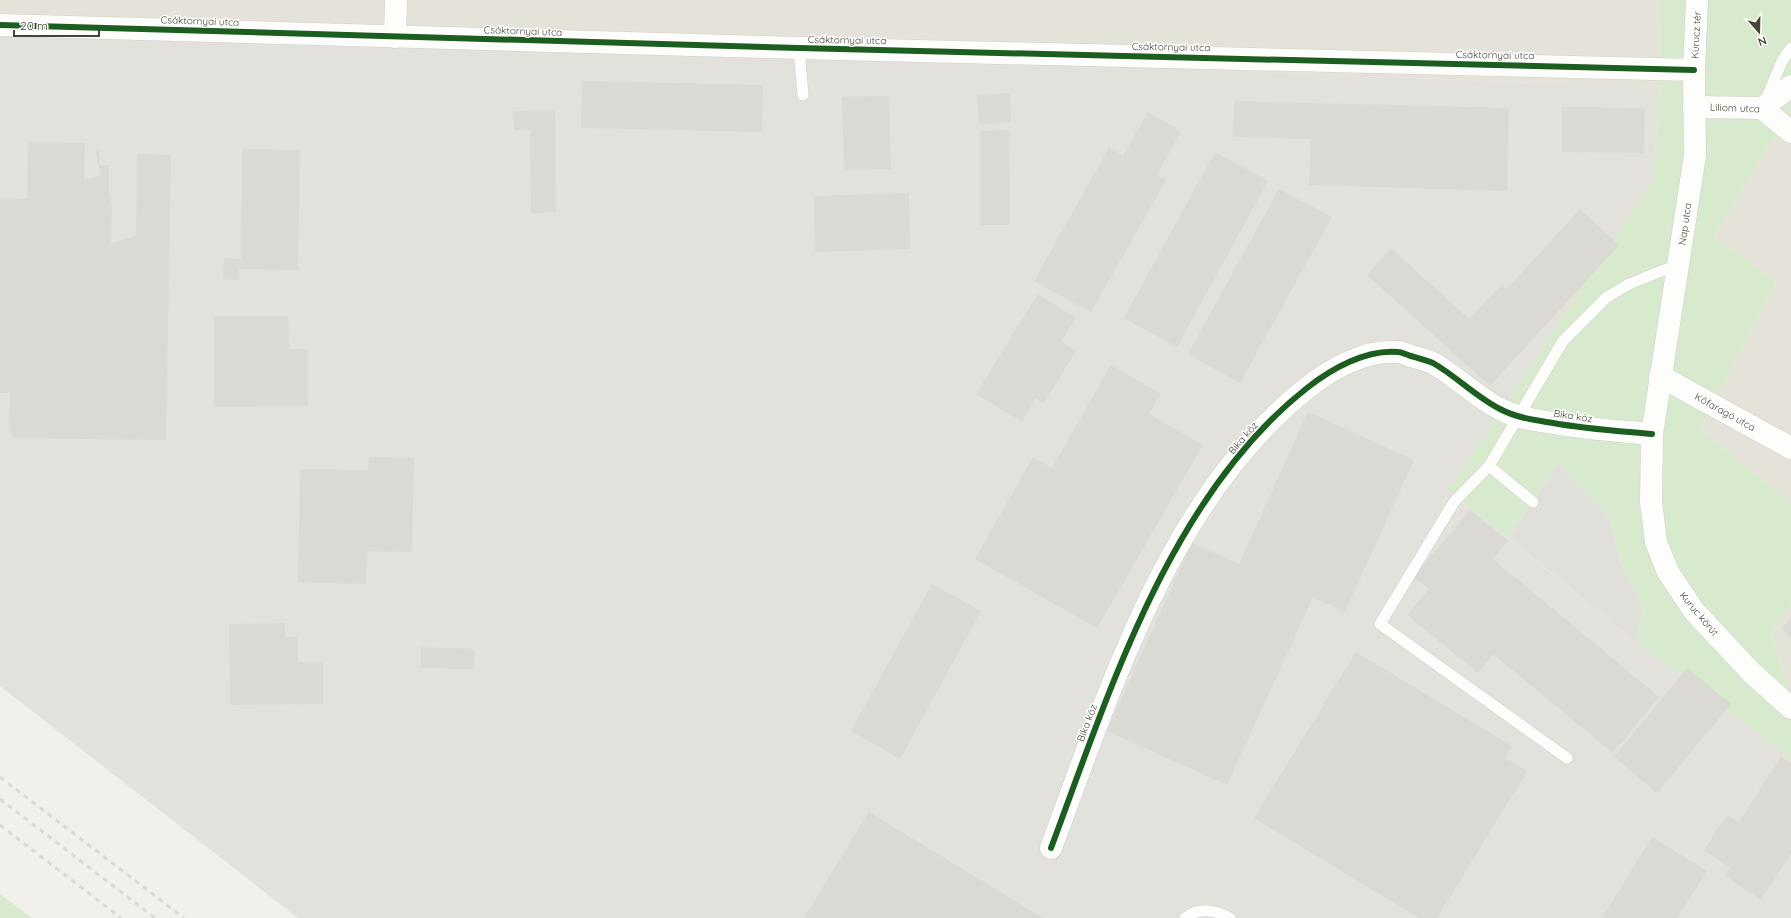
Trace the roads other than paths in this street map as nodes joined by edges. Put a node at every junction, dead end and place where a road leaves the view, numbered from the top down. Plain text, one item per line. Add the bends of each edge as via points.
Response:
1 (396, 0) edge
2 (1698, 0) edge
3 (0, 25) edge
4 (395, 37) junction
5 (799, 48) junction
6 (1791, 48) edge
7 (1694, 70) junction
8 (1791, 86) edge
9 (803, 95) dead end
10 (1694, 107) junction
11 (1762, 108) junction
12 (1791, 132) edge
13 (1679, 264) junction
14 (1660, 376) junction
15 (1518, 417) junction
16 (1652, 434) junction
17 (1791, 448) edge
18 (1489, 466) junction
19 (1533, 502) dead end
20 (1791, 708) edge
21 (1567, 758) dead end
22 (1051, 848) dead end
23 (1185, 918) edge
24 (1230, 918) edge

1 - 4 street
2 - 7 street, Kurucz tér
3 - 4 street, Csáktornyai utca
4 - 5 street, Csáktornyai utca
5 - 7 street, Csáktornyai utca
5 - 9 lane
6 - 11 lane via 1782,61
7 - 10 street, Nap utca
8 - 11 street
10 - 11 street, Liliom utca
10 - 13 street, Nap utca via 1694,155
11 - 12 street, Liliom utca
13 - 14 street, Nap utca
13 - 15 lane via 1629,284 1607,298 1563,341
14 - 16 street, Kuruc körút
14 - 17 street, Kőfaragó utca
15 - 16 street, Bika köz via 1588,429
15 - 18 lane
15 - 22 street, Bika köz via 1498,409 1431,362 1398,352 1370,355 1348,362 1291,401 1246,448 1198,512 1159,581 1110,692
16 - 20 street, Kuruc körút via 1651,502 1656,542 1668,572 1694,611 1752,673
18 - 19 lane
18 - 21 lane via 1454,502 1380,624
23 - 24 lane via 1210,910

